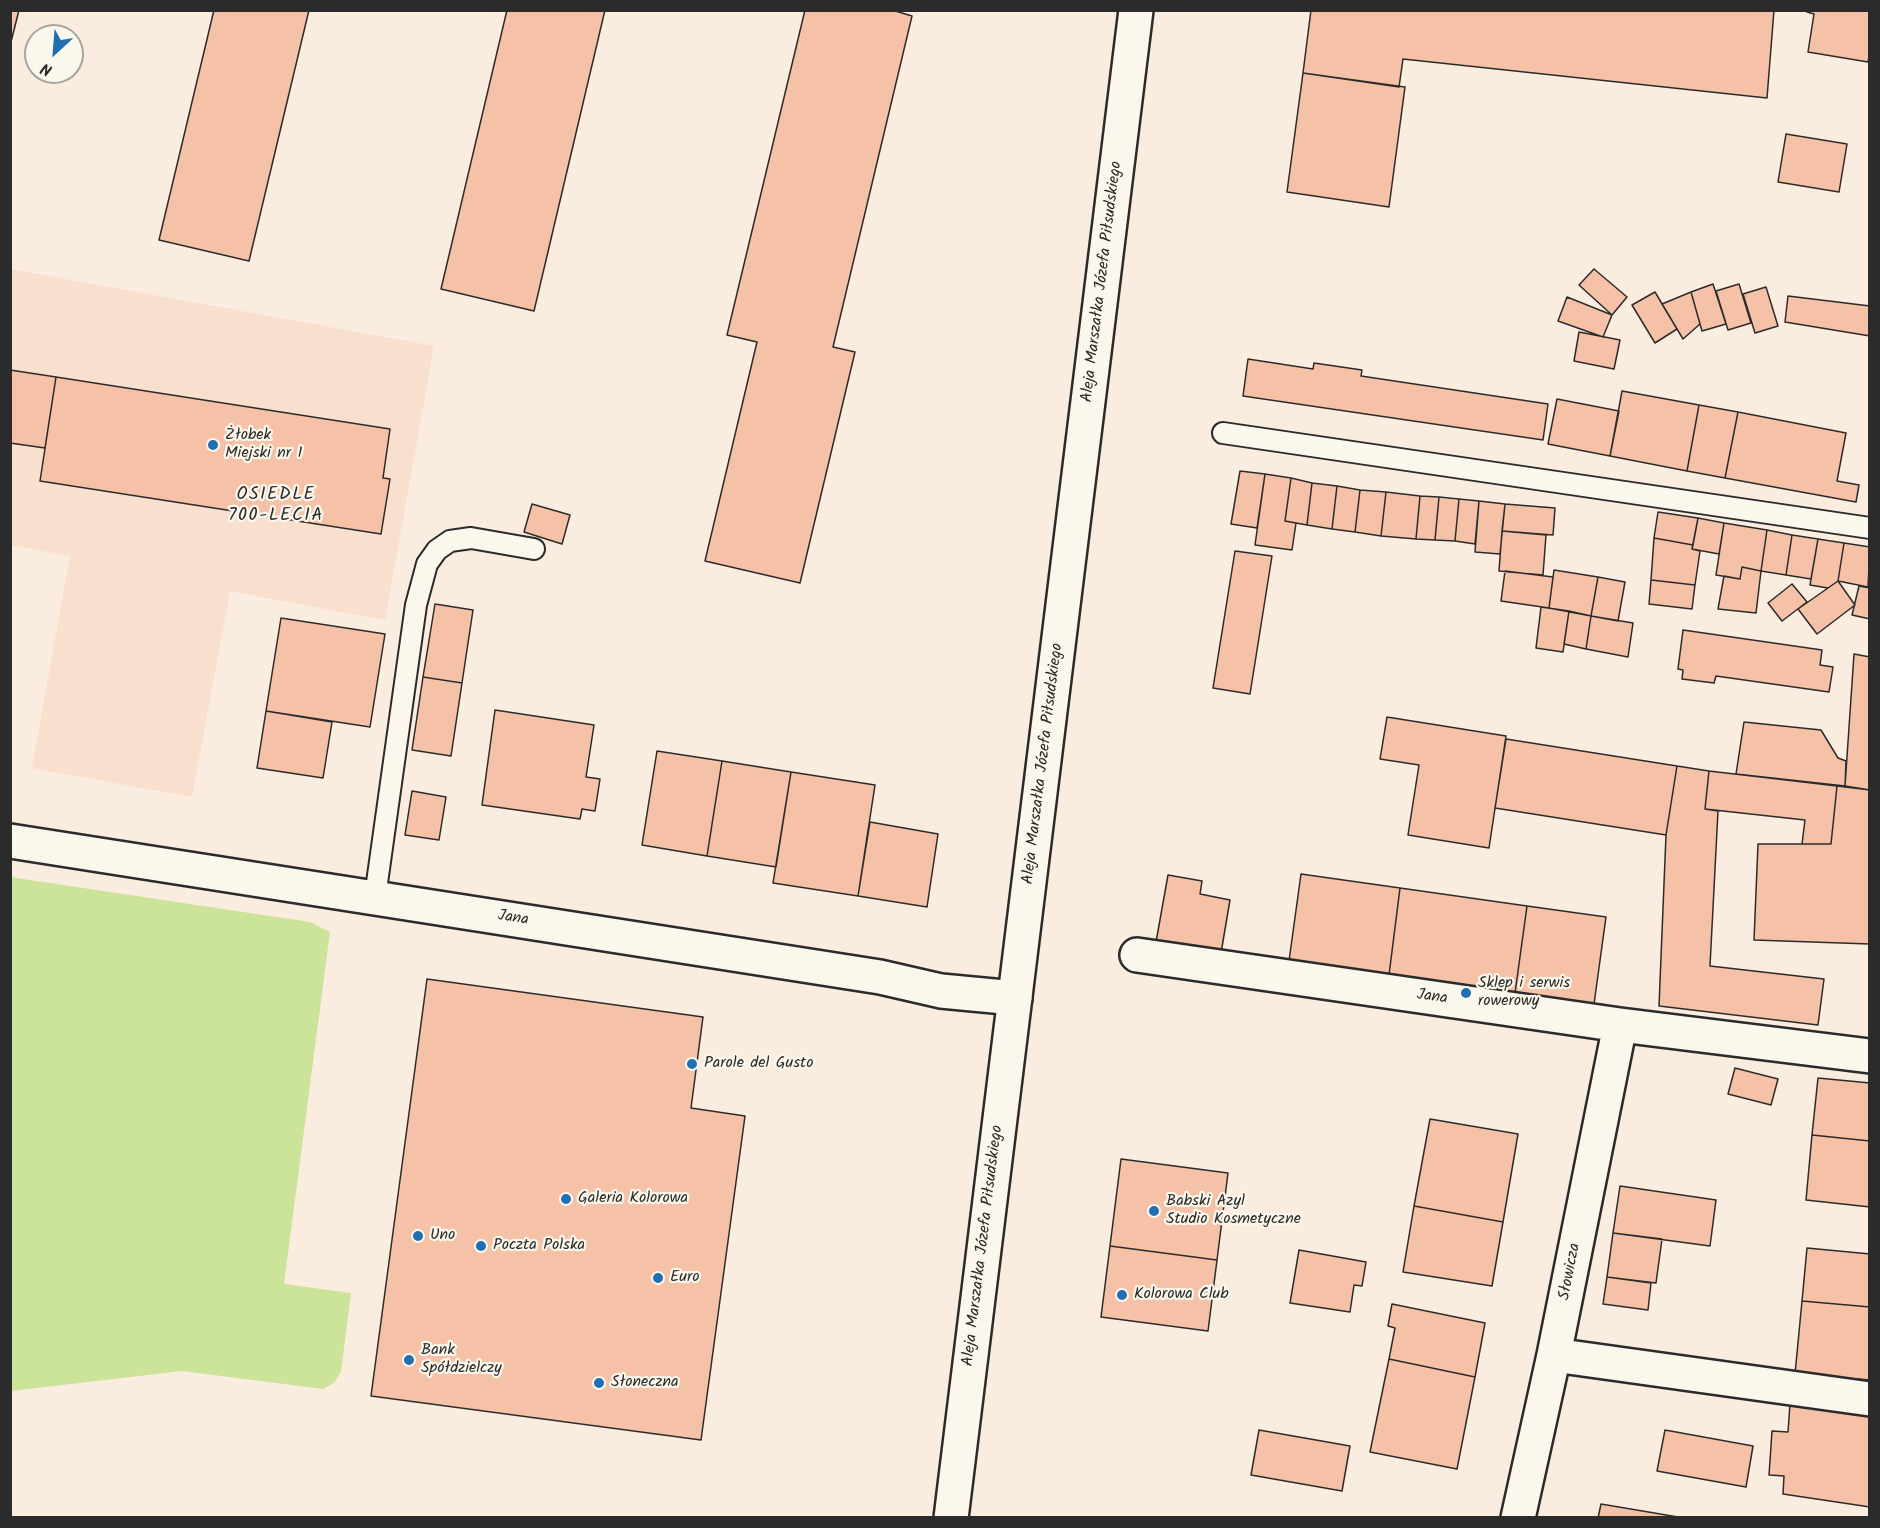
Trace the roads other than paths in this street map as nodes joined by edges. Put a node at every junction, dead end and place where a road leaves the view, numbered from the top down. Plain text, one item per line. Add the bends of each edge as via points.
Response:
1 (1136, 10) edge
2 (1223, 433) dead end
3 (1869, 528) edge
4 (534, 549) dead end
5 (10, 841) edge
6 (375, 897) junction
7 (1137, 955) dead end
8 (1015, 998) junction
9 (1620, 1025) junction
10 (1869, 1056) edge
11 (1554, 1355) junction
12 (1869, 1400) edge
13 (951, 1518) edge
14 (1518, 1518) edge

1 - 8 street, Aleja Marszałka Józefa Piłsudskiego
2 - 3 lane
4 - 6 lane via 471,538 450,541 427,564 416,605
5 - 6 street, Jana
6 - 8 street, Jana via 880,977 941,991
7 - 9 street, Jana
8 - 13 street, Aleja Marszałka Józefa Piłsudskiego
9 - 10 street, Jana
9 - 11 street, Słowicza
11 - 12 street
11 - 14 street, Słowicza

